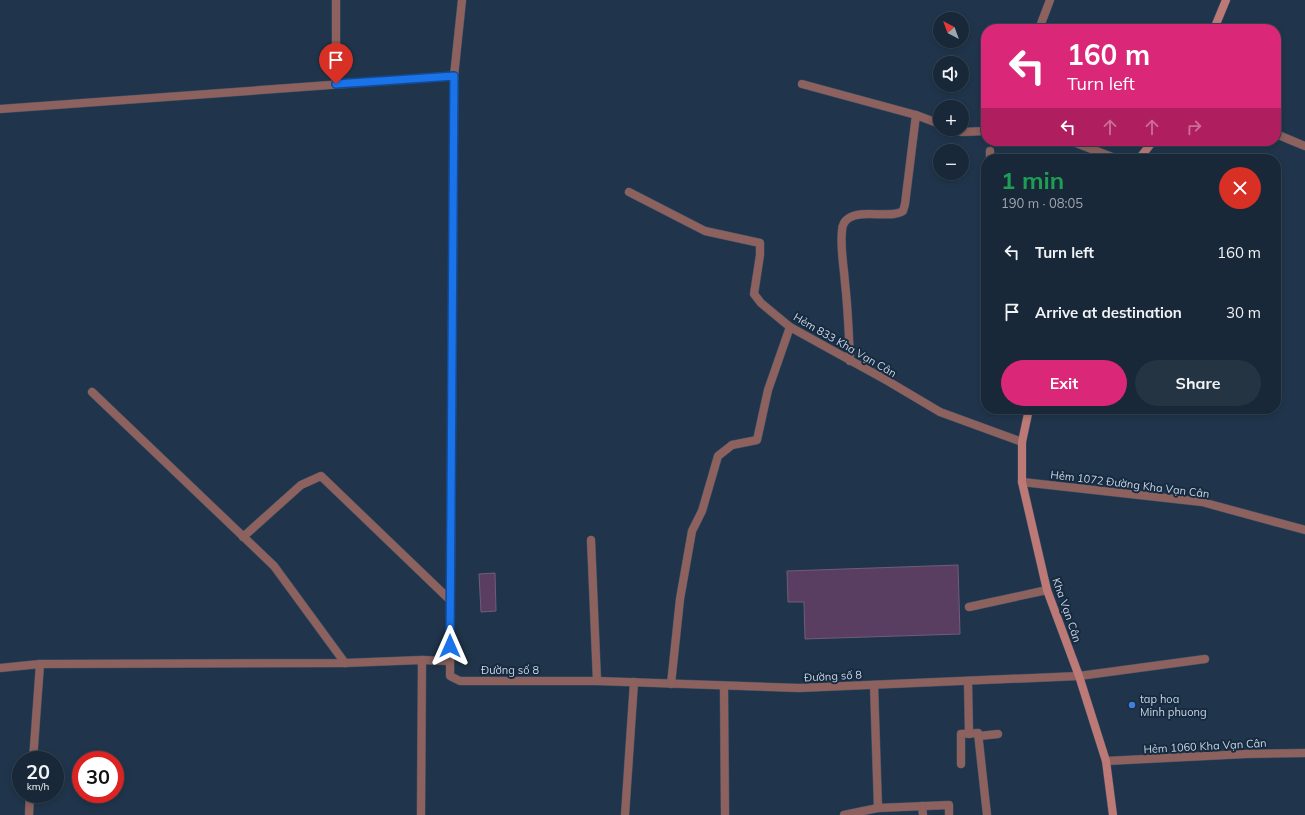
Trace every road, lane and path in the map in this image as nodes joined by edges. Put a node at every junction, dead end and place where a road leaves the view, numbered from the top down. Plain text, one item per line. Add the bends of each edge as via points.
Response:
1 (336, 0) edge
2 (462, 0) edge
3 (1050, 0) edge
4 (1226, 0) edge
5 (1041, 24) edge
6 (1216, 24) edge
7 (454, 76) junction
8 (336, 84) junction
9 (802, 84) dead end
10 (0, 109) edge
11 (916, 115) junction
12 (933, 121) edge
13 (981, 131) edge
14 (969, 132) edge
15 (1281, 136) edge
16 (1084, 146) edge
17 (1149, 146) edge
18 (1305, 146) edge
19 (1104, 154) edge
20 (1143, 154) edge
21 (629, 192) dead end
22 (790, 327) junction
23 (850, 360) junction
24 (92, 392) dead end
25 (1028, 414) edge
26 (1022, 442) junction
27 (1022, 482) junction
28 (1305, 530) edge
29 (243, 536) junction
30 (590, 540) dead end
31 (1046, 590) junction
32 (450, 600) junction
33 (968, 608) dead end
34 (1205, 659) dead end
35 (422, 660) junction
36 (450, 661) junction
37 (345, 663) junction
38 (40, 664) junction
39 (0, 668) edge
40 (1079, 676) junction
41 (597, 681) junction
42 (968, 681) junction
43 (634, 682) junction
44 (671, 684) junction
45 (874, 685) junction
46 (724, 686) junction
47 (969, 734) junction
48 (998, 734) dead end
49 (979, 736) junction
50 (34, 751) edge
51 (1305, 753) edge
52 (1106, 761) junction
53 (961, 764) dead end
54 (30, 803) edge
55 (922, 806) junction
56 (878, 808) junction
57 (29, 815) edge
58 (420, 815) edge
59 (625, 815) edge
60 (725, 815) edge
61 (844, 815) edge
62 (923, 815) edge
63 (949, 815) edge
64 (987, 815) edge
65 (1113, 815) edge

1 - 8 street
2 - 7 street, Đường số 8
3 - 5 street
4 - 6 main road
7 - 8 street
7 - 32 street, Đường số 8
8 - 10 street
9 - 11 street
11 - 12 street
11 - 23 street via 903,211 895,214 850,217 842,230
13 - 14 street
15 - 18 street
16 - 19 street
17 - 20 main road
21 - 22 street, Hẻm 833 Kha Vạn Cân via 704,231 760,243 754,294
22 - 23 street, Hẻm 833 Kha Vạn Cân
22 - 44 street via 768,390 758,440 732,445 718,456 702,511 692,531 680,599
23 - 26 street, Hẻm 833 Kha Vạn Cân via 940,412
24 - 29 street
25 - 26 main road, Kha Vạn Cân
26 - 27 main road, Kha Vạn Cân
27 - 28 street, Hẻm 1072 Đường Kha Vạn Cân via 1202,502
27 - 31 main road, Kha Vạn Cân
29 - 32 street via 301,485 321,476
29 - 37 street via 274,566
30 - 41 street
31 - 33 street
31 - 40 main road, Kha Vạn Cân
32 - 36 street, Đường số 8
34 - 40 street, Đường số 8
35 - 36 street
35 - 37 street
35 - 58 street
36 - 41 street, Đường số 8 via 450,676 460,681
37 - 38 street
38 - 39 street
38 - 50 street
40 - 42 street, Đường số 8
40 - 52 main road, Kha Vạn Cân
41 - 43 street, Đường số 8
42 - 45 street, Đường số 8
42 - 47 street
43 - 44 street, Đường số 8
43 - 59 street
44 - 46 street, Đường số 8
45 - 46 street, Đường số 8 via 799,688
45 - 56 street
46 - 60 street
47 - 49 street via 978,733
47 - 53 street via 961,734
48 - 49 street
49 - 64 street
51 - 52 street, Hẻm 1060 Kha Vạn Cân
52 - 65 main road, Kha Vạn Cân
54 - 57 street
55 - 56 street
55 - 62 street
55 - 63 street via 949,805
56 - 61 street

